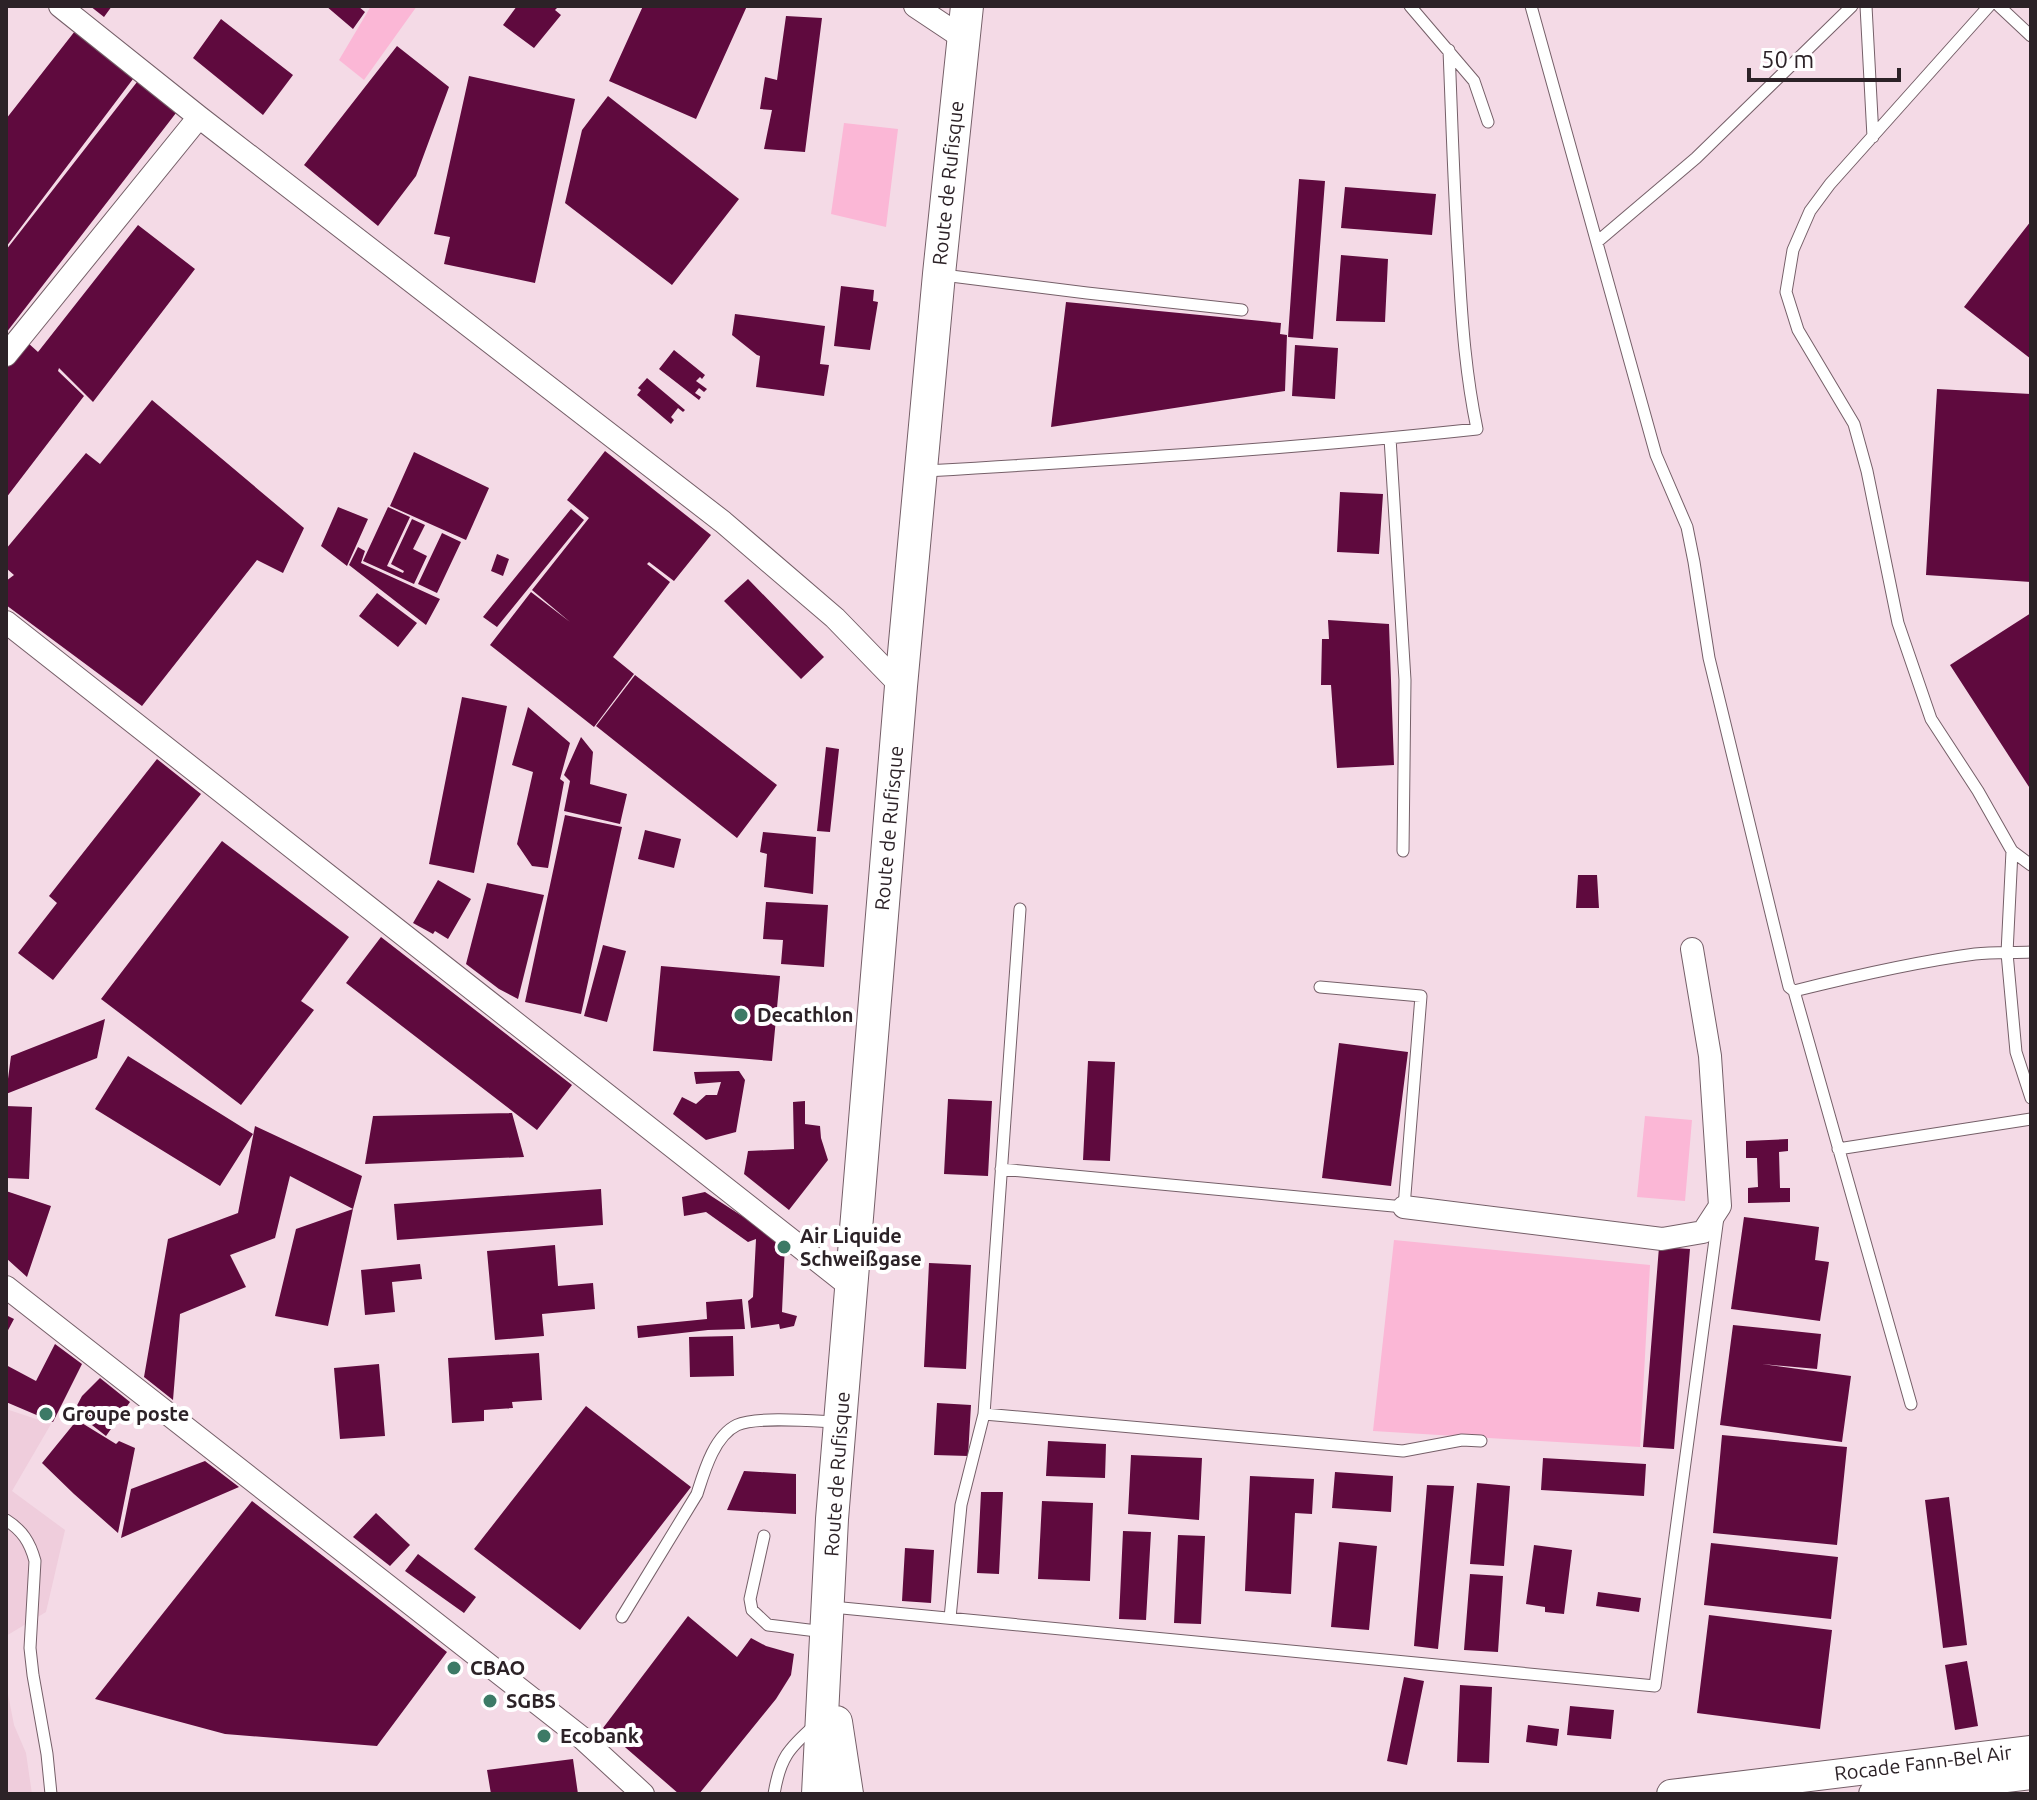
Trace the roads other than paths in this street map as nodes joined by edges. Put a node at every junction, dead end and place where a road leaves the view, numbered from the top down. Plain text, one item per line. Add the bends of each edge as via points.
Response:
1 (60, 6) edge
2 (915, 6) edge
3 (967, 6) edge
4 (1410, 6) edge
5 (1531, 6) edge
6 (1852, 6) edge
7 (1866, 6) edge
8 (1989, 6) edge
9 (1999, 6) edge
10 (2031, 36) edge
11 (963, 38) junction
12 (1449, 50) junction
13 (199, 117) junction
14 (1488, 122) dead end
15 (1873, 137) junction
16 (1597, 242) junction
17 (939, 274) junction
18 (1242, 310) dead end
19 (6, 355) edge
20 (1390, 438) junction
21 (921, 472) junction
22 (6, 622) edge
23 (901, 686) junction
24 (1403, 851) dead end
25 (2012, 851) junction
26 (2031, 865) edge
27 (1020, 909) dead end
28 (1692, 949) dead end
29 (2031, 952) edge
30 (2007, 953) junction
31 (1320, 987) dead end
32 (1794, 991) junction
33 (2031, 1098) edge
34 (2031, 1119) edge
35 (1838, 1149) junction
36 (1001, 1169) junction
37 (1720, 1206) junction
38 (1404, 1207) junction
39 (6, 1287) edge
40 (851, 1287) junction
41 (1911, 1404) dead end
42 (984, 1414) junction
43 (840, 1422) junction
44 (1481, 1441) dead end
45 (6, 1520) edge
46 (764, 1536) dead end
47 (622, 1617) dead end
48 (950, 1618) junction
49 (827, 1630) junction
50 (822, 1719) junction
51 (2031, 1750) edge
52 (2031, 1775) edge
53 (51, 1794) edge
54 (643, 1794) edge
55 (774, 1794) edge
56 (818, 1794) edge
57 (847, 1794) edge
58 (1671, 1794) edge
59 (1873, 1794) edge

1 - 13 street
2 - 11 street
3 - 11 main road, Route de Rufisque
4 - 12 lane
5 - 16 lane
6 - 16 lane via 1696,158
7 - 15 lane
8 - 15 lane
9 - 10 lane
11 - 17 main road, Route de Rufisque
12 - 14 lane via 1474,81
12 - 20 lane via 1463,336 1477,429
13 - 19 street
13 - 23 street via 723,522 835,618
15 - 25 lane via 1810,211 1793,250 1786,292 1798,330 1854,424 1898,623 1931,719
16 - 32 lane via 1656,455 1687,527 1709,658
17 - 18 lane
17 - 21 main road, Route de Rufisque
20 - 21 lane
20 - 24 lane via 1405,680
21 - 23 main road, Route de Rufisque
22 - 40 street
23 - 40 main road, Route de Rufisque
25 - 26 lane
25 - 30 lane
27 - 36 lane
28 - 37 street via 1710,1056
29 - 30 lane
30 - 32 lane via 1876,970
30 - 33 lane via 2016,1052
31 - 38 lane via 1421,996
32 - 35 lane
34 - 35 lane
35 - 41 lane
36 - 38 lane
36 - 42 lane
37 - 38 street via 1703,1232 1662,1239
37 - 48 lane via 1655,1686
39 - 54 street via 582,1738
40 - 43 main road, Route de Rufisque
42 - 44 lane via 1403,1451
42 - 48 lane via 961,1505
43 - 47 lane via 739,1423 728,1431 697,1494
43 - 49 main road, Route de Rufisque
45 - 53 lane via 25,1536 35,1561 30,1648
46 - 49 lane via 752,1610 768,1625
48 - 49 lane
49 - 50 main road, Route de Rufisque
49 - 57 main road, Route de Rufisque
50 - 55 lane via 790,1748 777,1771
50 - 56 main road, Route de Rufisque
51 - 58 street, Rocade Fann-Bel Air
52 - 59 street, Rocade Fann-Bel Air

